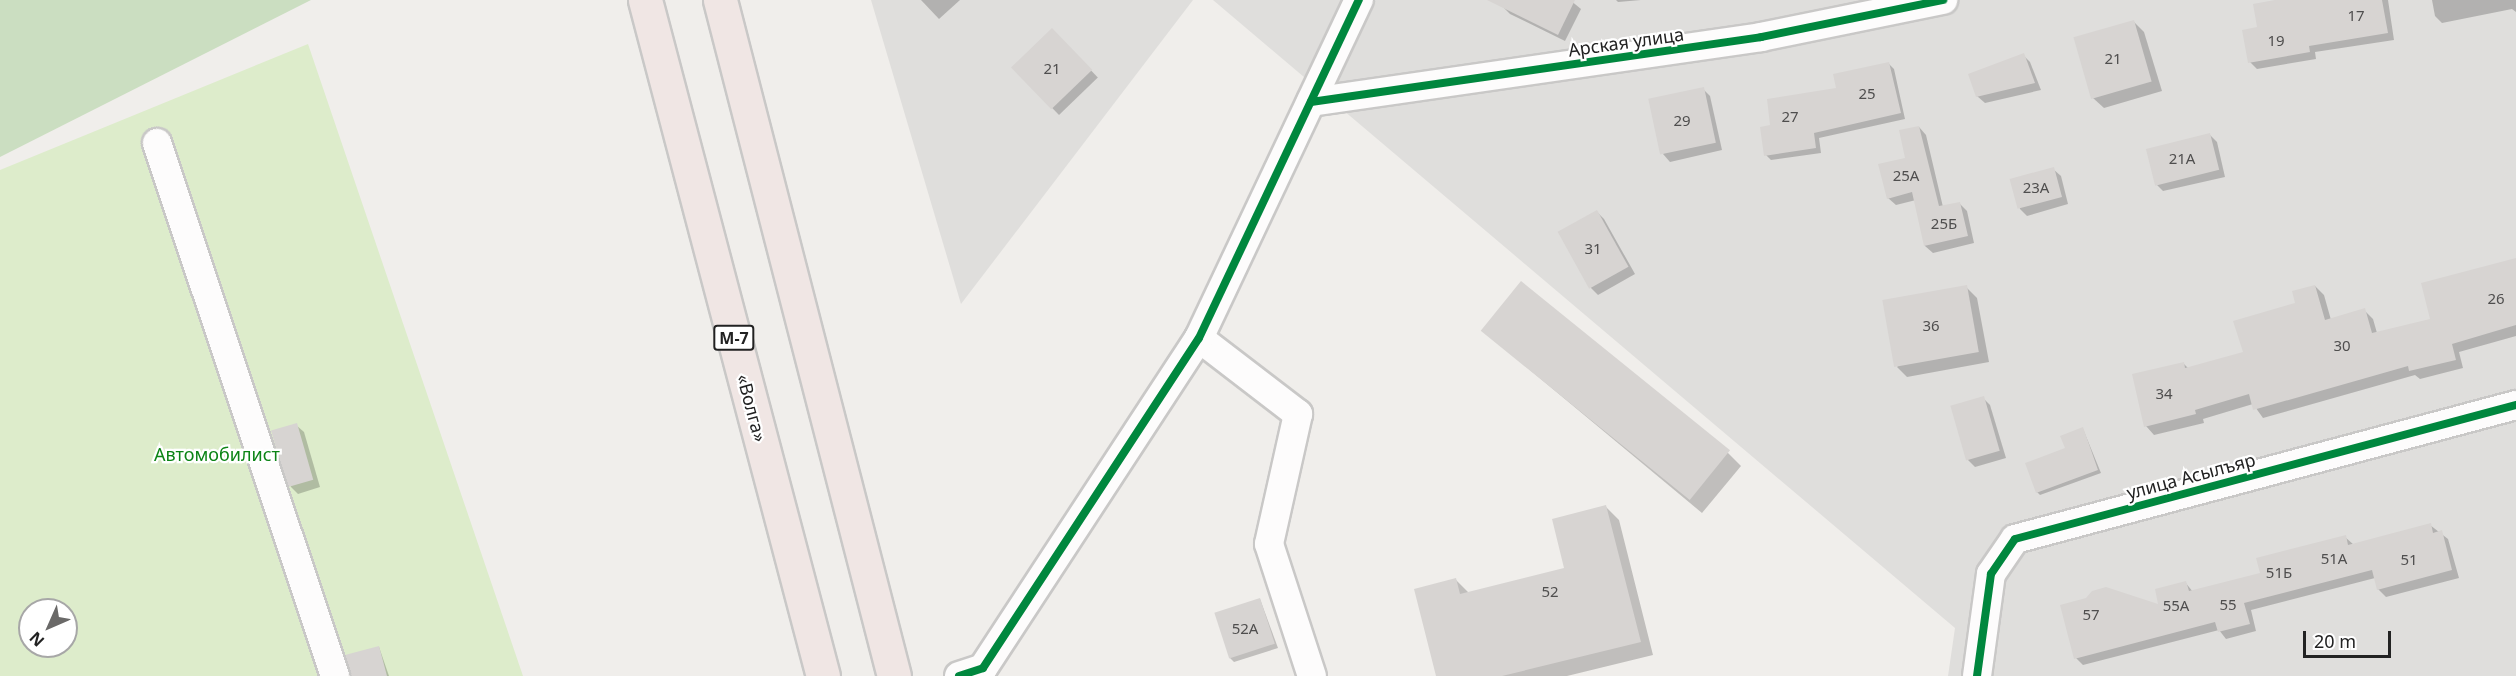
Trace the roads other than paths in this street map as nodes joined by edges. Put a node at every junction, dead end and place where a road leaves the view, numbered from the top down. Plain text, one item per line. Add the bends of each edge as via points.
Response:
1 (645, 0) edge
2 (720, 0) edge
3 (1359, 0) edge
4 (1943, 0) edge
5 (1311, 102) junction
6 (157, 143) dead end
7 (1199, 338) junction
8 (2516, 405) edge
9 (335, 676) edge
10 (823, 676) edge
11 (894, 676) edge
12 (959, 676) edge
13 (1312, 676) edge
14 (1977, 676) edge

1 - 10 highway, «Волга» / М-7
2 - 11 highway
3 - 5 street
4 - 5 street, Арская улица via 1761,37
5 - 7 street
6 - 9 street
7 - 12 street via 983,668
7 - 13 street via 1298,414 1269,544
8 - 14 street, улица Асылъяр via 2015,539 1991,574

